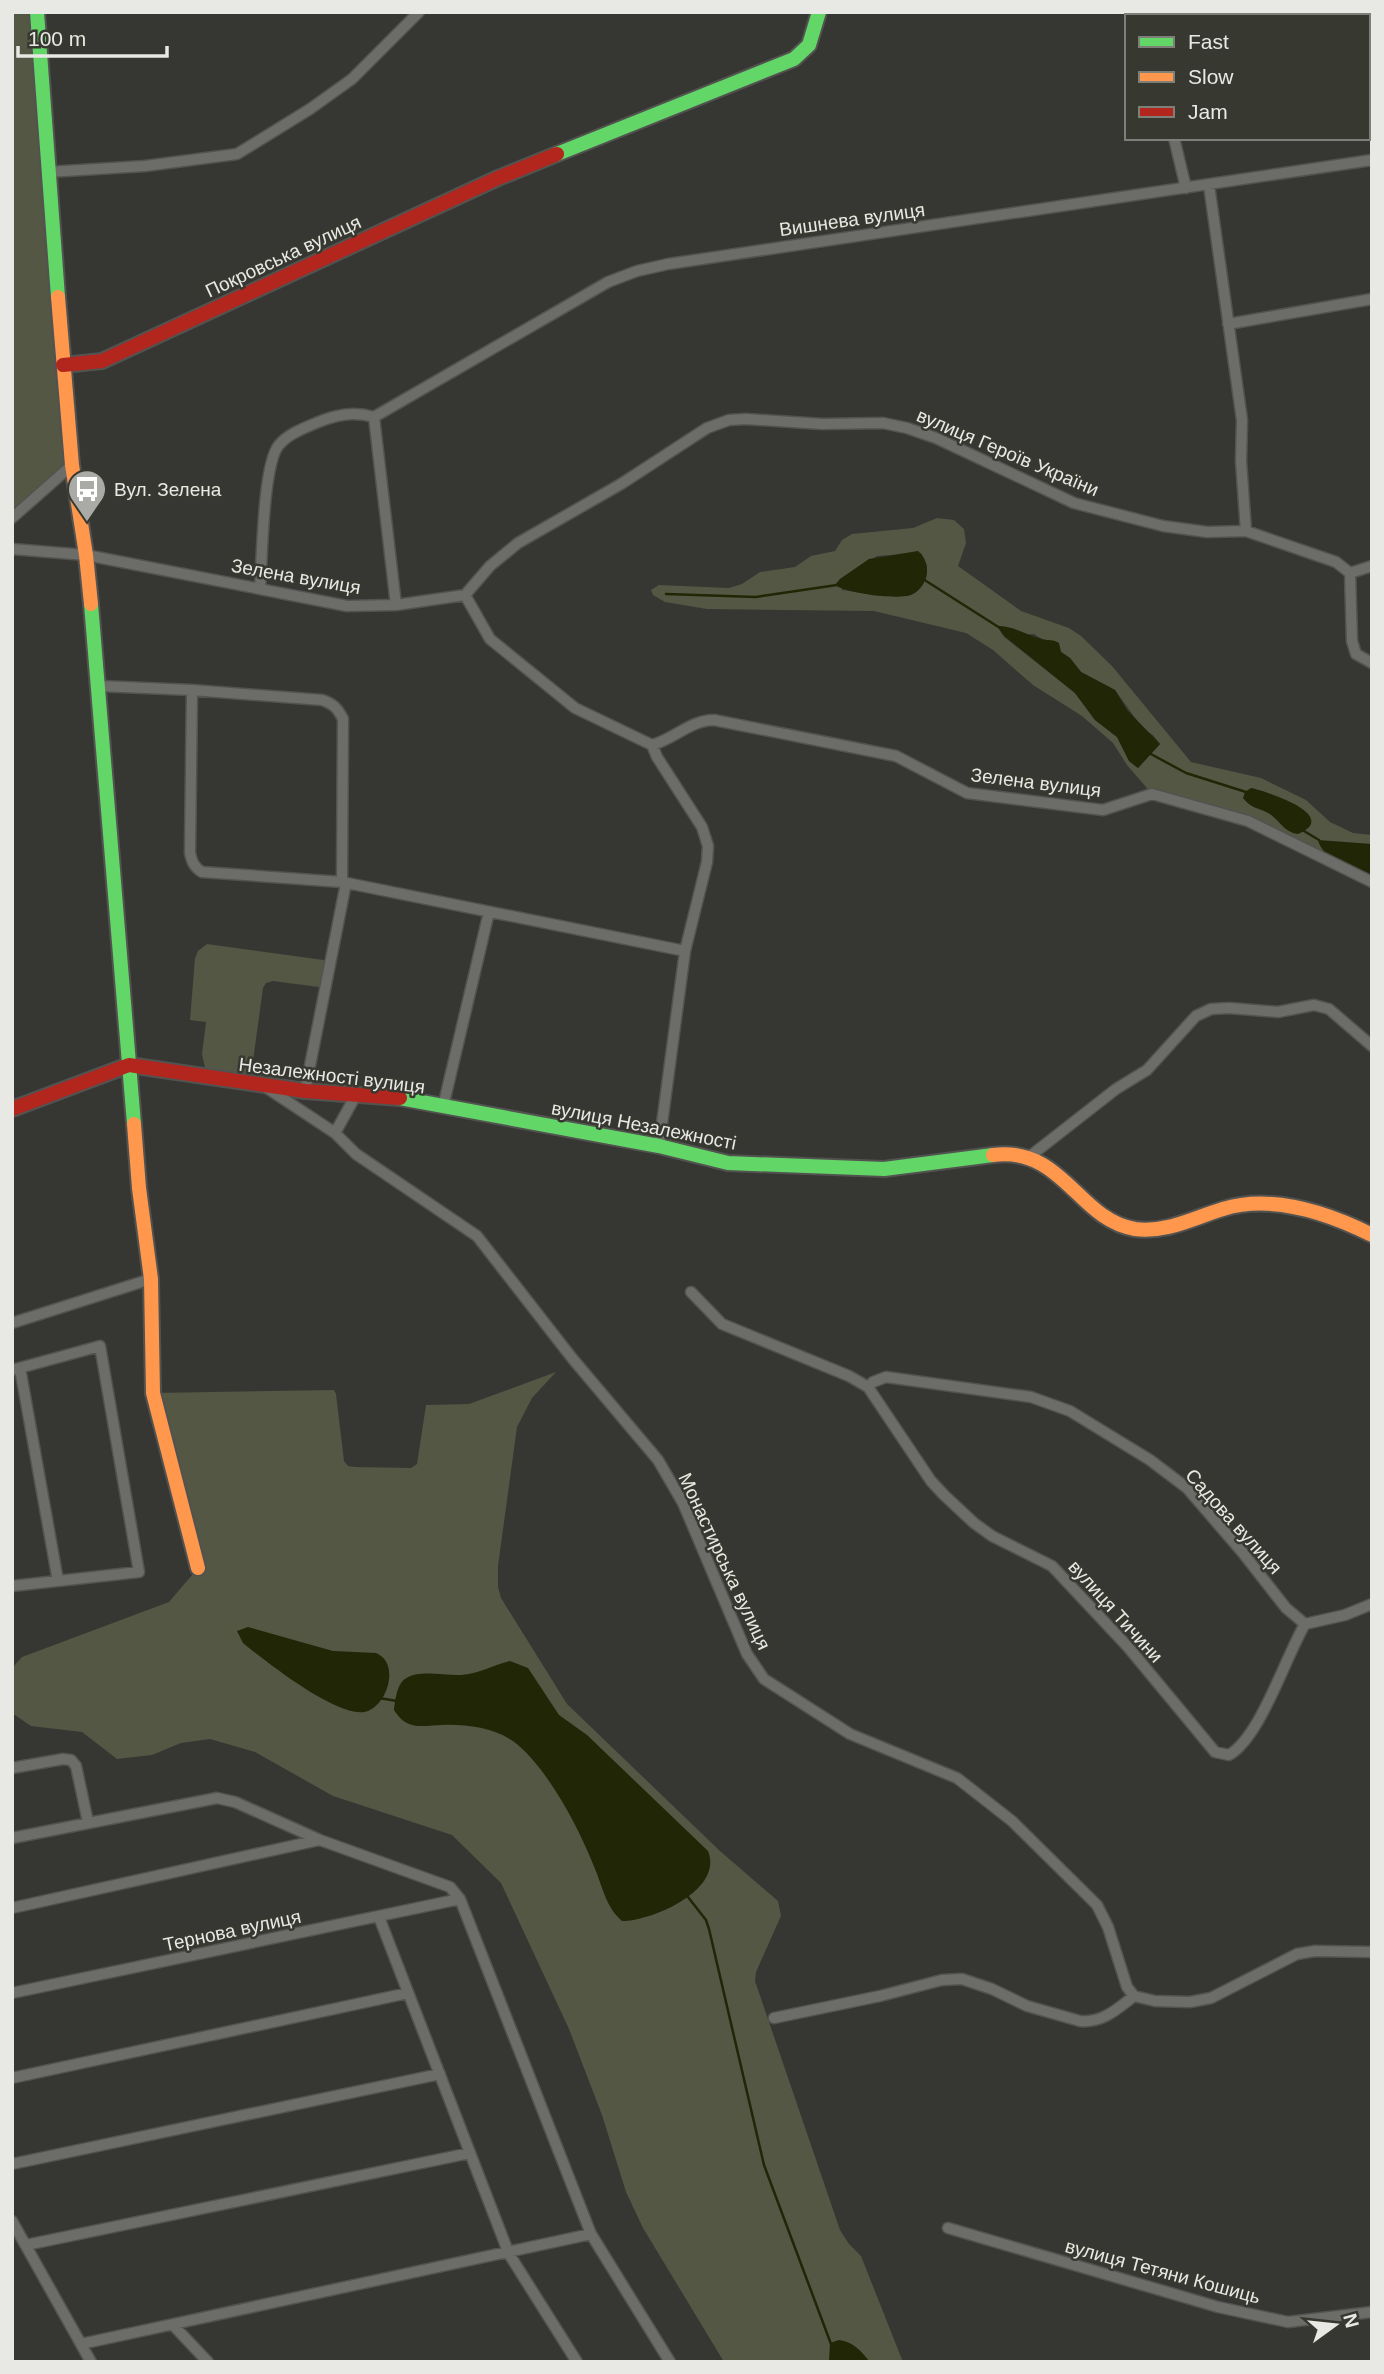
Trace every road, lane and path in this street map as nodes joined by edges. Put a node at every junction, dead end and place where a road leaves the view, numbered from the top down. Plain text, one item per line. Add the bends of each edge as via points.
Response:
1 (37, 12) edge
2 (419, 12) edge
3 (819, 12) edge
4 (1174, 140) edge
5 (1372, 160) edge
6 (48, 173) junction
7 (1209, 185) junction
8 (1185, 188) junction
9 (1372, 299) edge
10 (1228, 324) junction
11 (63, 365) junction
12 (374, 417) junction
13 (72, 465) junction
14 (12, 517) edge
15 (1246, 531) junction
16 (12, 549) edge
17 (86, 555) junction
18 (1372, 566) edge
19 (1350, 573) junction
20 (260, 589) junction
21 (465, 595) junction
22 (396, 605) junction
23 (1372, 663) edge
24 (99, 686) junction
25 (192, 690) junction
26 (652, 745) junction
27 (1372, 882) edge
28 (344, 883) junction
29 (489, 912) junction
30 (685, 951) junction
31 (1372, 1046) edge
32 (129, 1065) junction
33 (263, 1085) junction
34 (305, 1091) junction
35 (356, 1095) junction
36 (443, 1107) junction
37 (12, 1109) edge
38 (335, 1133) junction
39 (659, 1146) junction
40 (1029, 1157) junction
41 (1372, 1235) edge
42 (151, 1279) junction
43 (691, 1292) dead end
44 (12, 1323) edge
45 (16, 1369) edge
46 (868, 1387) junction
47 (198, 1568) dead end
48 (58, 1581) junction
49 (12, 1586) edge
50 (1372, 1604) edge
51 (1305, 1624) junction
52 (12, 1769) edge
53 (88, 1822) junction
54 (12, 1839) edge
55 (320, 1840) junction
56 (460, 1899) junction
57 (12, 1908) edge
58 (379, 1917) junction
59 (1372, 1952) edge
60 (12, 1993) edge
61 (408, 1993) junction
62 (1134, 1996) junction
63 (774, 2018) dead end
64 (440, 2074) junction
65 (12, 2078) edge
66 (470, 2153) junction
67 (12, 2164) edge
68 (12, 2221) edge
69 (948, 2228) dead end
70 (591, 2234) junction
71 (26, 2245) junction
72 (509, 2254) junction
73 (1372, 2312) edge
74 (173, 2325) junction
75 (82, 2344) junction
76 (91, 2362) edge
77 (208, 2362) edge
78 (577, 2362) edge
79 (670, 2362) edge

1 - 6 street
2 - 6 street via 352,79 237,153
3 - 11 street, Покровська вулиця via 812,43 794,59 498,178 102,361
4 - 8 street
5 - 7 street, Вишнева вулиця
6 - 11 street
7 - 8 street, Вишнева вулиця
7 - 10 street
8 - 12 street, Вишнева вулиця via 637,271 608,282
9 - 10 street
10 - 15 street via 1242,421
11 - 13 street
12 - 20 street via 353,413 325,419 299,430 276,448 269,473
12 - 22 street
13 - 14 street
13 - 17 street
15 - 19 street, вулиця Героїв України via 1336,562
15 - 21 street, вулиця Героїв України via 1163,526 1074,503 907,428 883,423 729,420 707,428 518,543
16 - 17 street, Зелена вулиця
17 - 20 street, Зелена вулиця
17 - 24 street
18 - 19 street
19 - 23 street via 1352,641 1356,654
20 - 22 street, Зелена вулиця via 347,606
21 - 22 street, Зелена вулиця
21 - 26 street via 490,639 575,708
24 - 25 street
24 - 32 street
25 - 28 street via 322,700 338,709 343,719
25 - 28 street via 190,853 196,868
26 - 27 street, Зелена вулиця via 694,724 714,720 896,756 967,793 1103,810 1152,794 1248,821
26 - 30 street via 702,827 708,846
28 - 29 street
28 - 34 street
29 - 30 street
29 - 36 street
30 - 39 street
31 - 40 street via 1329,1009 1314,1005 1278,1012 1211,1009 1196,1016 1147,1070
32 - 33 street, Незалежності вулиця
32 - 37 street, Незалежності вулиця
32 - 42 street
33 - 34 street, Незалежності вулиця
33 - 38 street, Монастирська вулиця
34 - 35 street, Незалежності вулиця
35 - 36 street, Незалежності вулиця via 392,1096
35 - 38 street
36 - 39 street, Незалежності вулиця
38 - 62 street, Монастирська вулиця via 356,1154 477,1236 649,1447 683,1503 742,1642 764,1679 850,1734 957,1778 1012,1821 1097,1905
39 - 40 street, Незалежності вулиця via 728,1163 872,1170 1000,1154
40 - 41 street, Незалежності вулиця via 1058,1174 1100,1214 1136,1229 1171,1228 1225,1208 1264,1203 1318,1212
42 - 44 street
42 - 47 street via 153,1393
43 - 46 street via 726,1326
45 - 48 street
45 - 48 street via 100,1346 139,1572
46 - 51 street, Садова вулиця via 886,1377 1031,1398 1070,1411 1187,1488 1286,1608
46 - 51 street, вулиця Тичини via 944,1495 992,1536 1052,1566 1128,1647 1215,1752 1229,1755 1240,1748
48 - 49 street
50 - 51 street
52 - 53 street via 63,1759 74,1762
53 - 54 street
53 - 55 street via 217,1798
55 - 56 street via 450,1887
55 - 57 street
56 - 58 street, Тернова вулиця
56 - 70 street
58 - 60 street, Тернова вулиця
58 - 61 street
59 - 62 street via 1297,1954 1197,2002
61 - 64 street
61 - 65 street
62 - 63 street via 1089,2022 1027,2006 962,1979 942,1980
64 - 66 street
64 - 67 street
66 - 71 street
66 - 72 street
68 - 71 street
69 - 73 street, вулиця Тетяни Кошиць via 1217,2307 1289,2322
70 - 72 street
70 - 79 street
71 - 75 street
72 - 74 street
72 - 78 street
74 - 75 street
74 - 77 street
75 - 76 street

